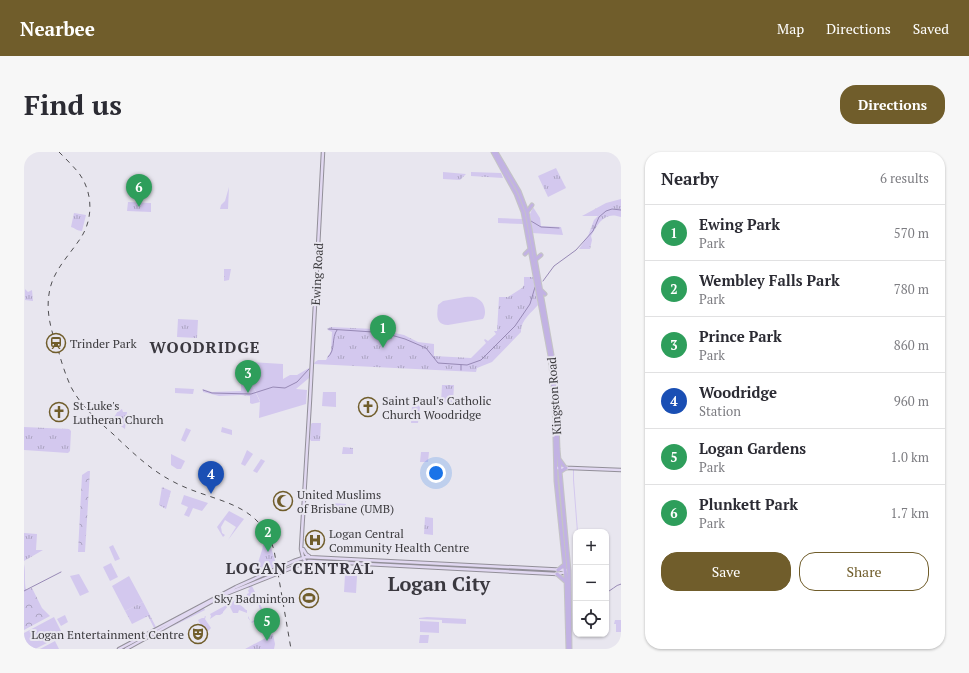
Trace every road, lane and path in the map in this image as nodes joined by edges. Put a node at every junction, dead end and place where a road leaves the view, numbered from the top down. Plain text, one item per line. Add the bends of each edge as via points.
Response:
1 (323, 152) edge
2 (493, 152) edge
3 (496, 152) edge
4 (532, 205) dead end
5 (527, 212) junction
6 (532, 249) junction
7 (534, 259) junction
8 (540, 290) junction
9 (542, 298) junction
10 (559, 460) junction
11 (565, 467) junction
12 (558, 468) junction
13 (621, 470) edge
14 (302, 550) junction
15 (312, 557) junction
16 (304, 558) junction
17 (361, 560) junction
18 (294, 561) junction
19 (305, 561) junction
20 (360, 564) junction
21 (565, 565) junction
22 (567, 571) junction
23 (558, 572) junction
24 (565, 581) junction
25 (119, 649) edge
26 (126, 649) edge
27 (569, 649) edge

1 - 14 main road, Ewing Road
2 - 6 main road, Kingston Road via 515,190
3 - 5 main road, Kingston Road
4 - 5 main road
5 - 6 main road, Kingston Road
6 - 7 main road, Kingston Road
6 - 7 main road via 526,254
6 - 7 main road via 540,254
7 - 8 main road, Kingston Road
7 - 12 main road, Kingston Road via 553,382
8 - 9 main road, Kingston Road
8 - 9 main road via 545,295
9 - 10 main road, Kingston Road via 555,372
10 - 11 main road
10 - 12 main road, Kingston Road
11 - 12 main road
11 - 12 main road
11 - 13 main road
12 - 21 main road, Kingston Road via 557,492
12 - 22 main road, Kingston Road
14 - 15 main road
14 - 16 main road, Ewing Road
14 - 18 main road
15 - 16 main road
15 - 17 main road
16 - 18 main road
16 - 19 main road, Ewing Road
17 - 20 main road
17 - 23 main road
18 - 25 main road via 236,587
19 - 20 main road
19 - 26 main road via 227,593
20 - 23 main road
21 - 22 main road, Kingston Road
21 - 23 main road
22 - 23 main road
22 - 24 main road, Kingston Road
22 - 27 main road, Kingston Road
23 - 24 main road
24 - 27 main road, Kingston Road

